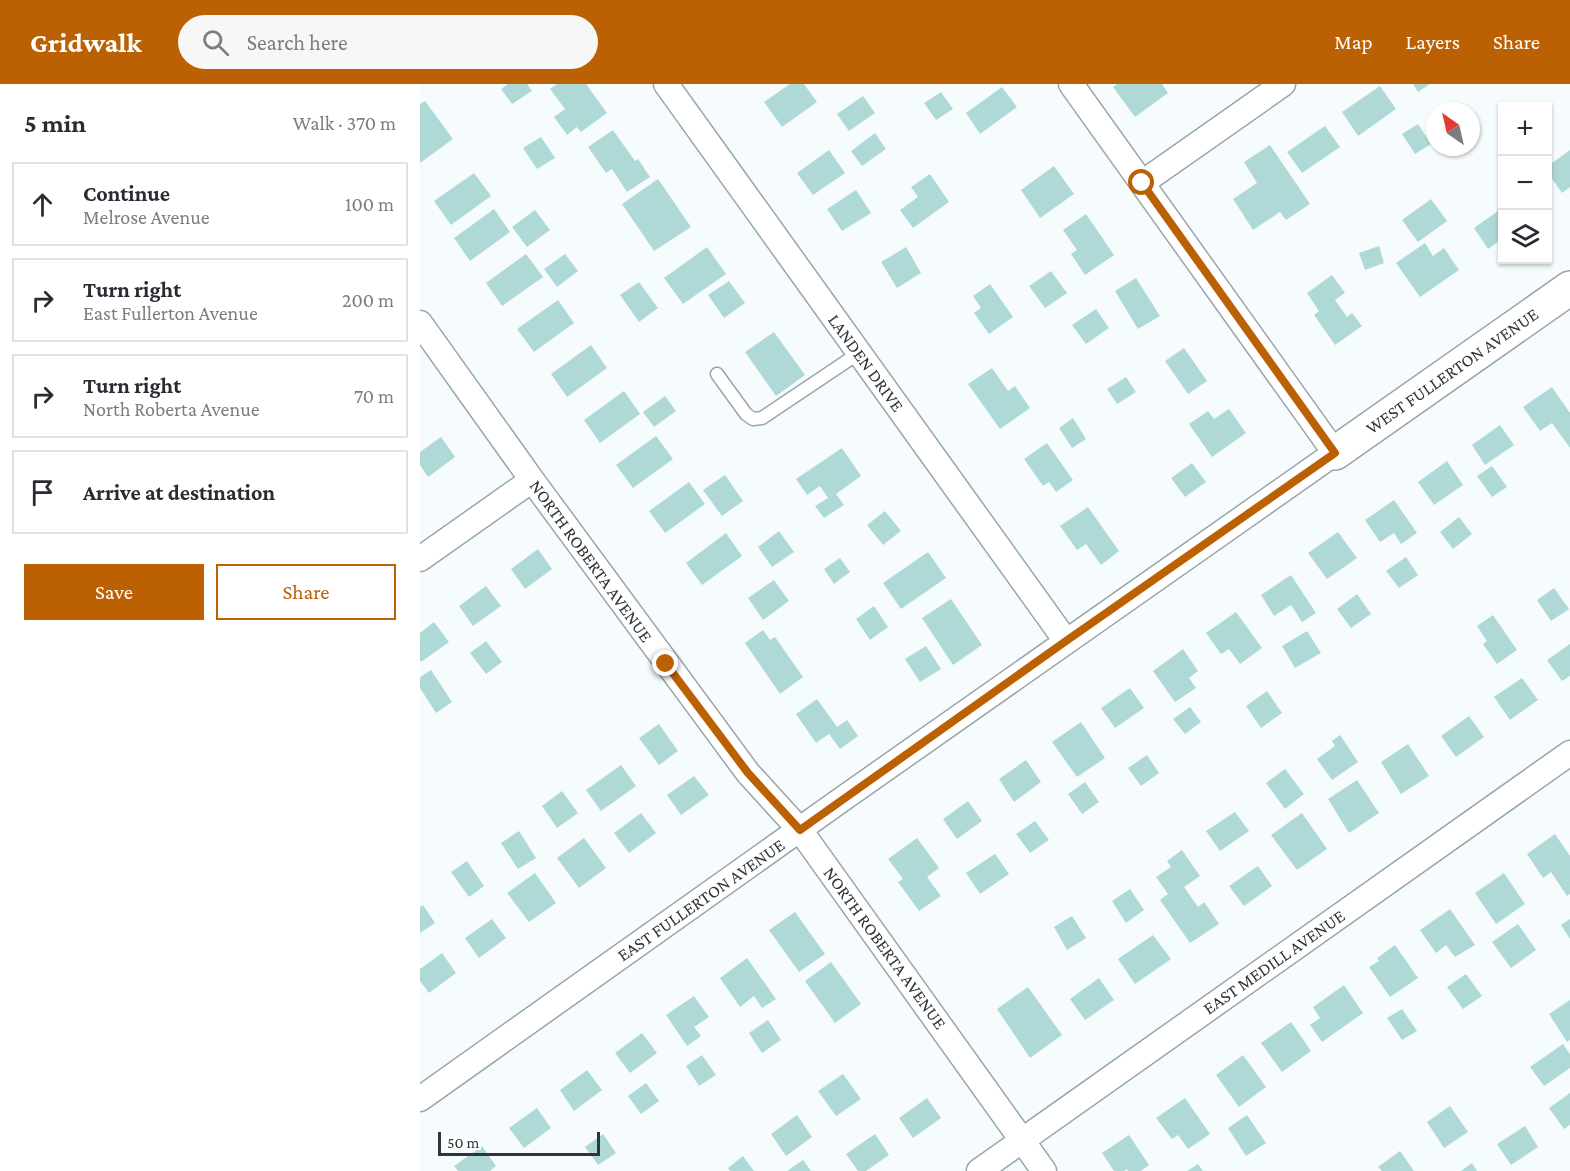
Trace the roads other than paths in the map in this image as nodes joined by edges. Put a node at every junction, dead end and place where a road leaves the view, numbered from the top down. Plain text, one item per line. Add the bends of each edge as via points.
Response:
1 (666, 84) edge
2 (1071, 84) edge
3 (1283, 84) edge
4 (1142, 183) junction
5 (1570, 288) edge
6 (420, 324) edge
7 (859, 353) junction
8 (717, 374) dead end
9 (1335, 453) junction
10 (532, 480) junction
11 (420, 560) edge
12 (1066, 641) junction
13 (1570, 753) edge
14 (800, 830) junction
15 (420, 1099) edge
16 (1023, 1140) junction
17 (979, 1171) edge
18 (1044, 1171) edge

1 - 7 street, LANDEN DRIVE
2 - 4 street
3 - 4 street
4 - 9 street
5 - 9 street, WEST FULLERTON AVENUE
6 - 10 street, NORTH ROBERTA AVENUE
7 - 8 lane via 762,418 753,419 746,414
7 - 12 street, LANDEN DRIVE
9 - 12 street, EAST FULLERTON AVENUE
10 - 11 street
10 - 14 street, NORTH ROBERTA AVENUE via 748,773
12 - 14 street, EAST FULLERTON AVENUE
13 - 16 street, EAST MEDILL AVENUE
14 - 15 street, EAST FULLERTON AVENUE
14 - 16 street, NORTH ROBERTA AVENUE
16 - 17 street, EAST MEDILL AVENUE
16 - 18 street, NORTH ROBERTA AVENUE

